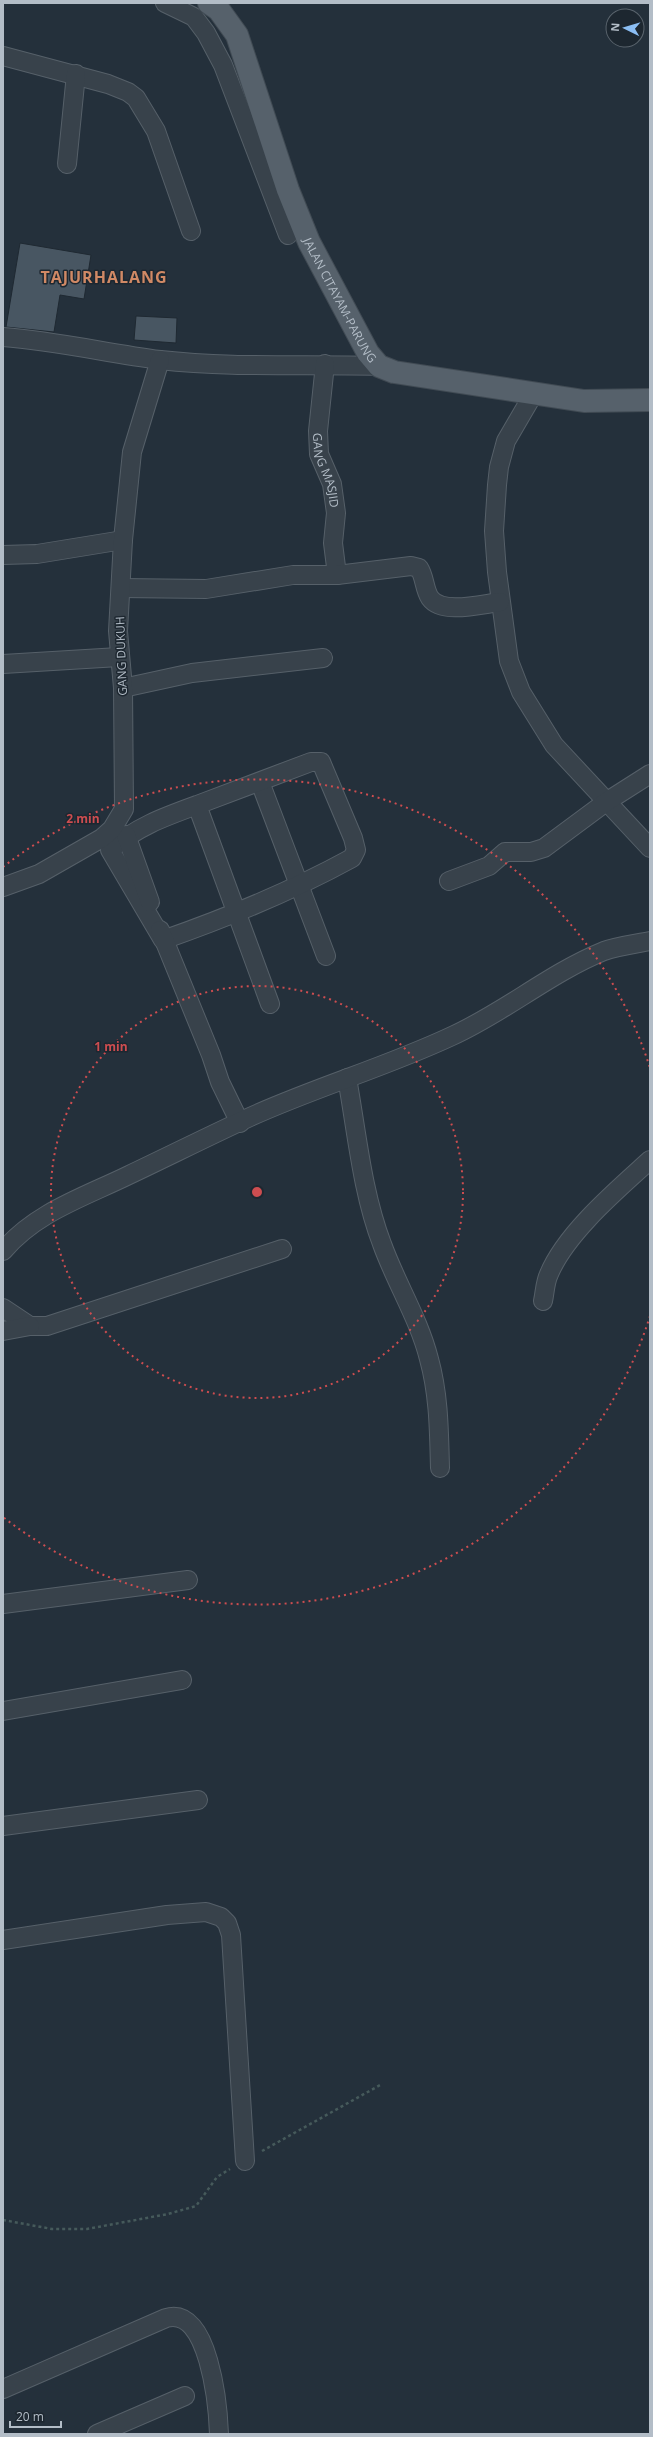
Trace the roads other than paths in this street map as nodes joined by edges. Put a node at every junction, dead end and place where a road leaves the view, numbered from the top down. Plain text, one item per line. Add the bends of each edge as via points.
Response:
1 (165, 3) edge
2 (209, 3) edge
3 (3, 56) edge
4 (76, 74) junction
5 (67, 164) dead end
6 (281, 194) junction
7 (191, 231) dead end
8 (288, 235) dead end
9 (3, 337) edge
10 (160, 360) junction
11 (326, 364) junction
12 (378, 366) junction
13 (534, 393) junction
14 (650, 400) edge
15 (123, 540) junction
16 (3, 555) edge
17 (337, 575) junction
18 (121, 588) junction
19 (500, 602) junction
20 (119, 657) junction
21 (323, 658) dead end
22 (3, 664) edge
23 (123, 688) junction
24 (650, 774) edge
25 (260, 782) junction
26 (606, 802) junction
27 (197, 805) junction
28 (650, 848) edge
29 (449, 881) dead end
30 (3, 887) edge
31 (300, 887) junction
32 (235, 914) junction
33 (163, 940) junction
34 (650, 941) edge
35 (326, 956) dead end
36 (270, 1004) dead end
37 (347, 1078) junction
38 (244, 1120) junction
39 (650, 1160) edge
40 (282, 1249) dead end
41 (3, 1251) edge
42 (543, 1301) dead end
43 (3, 1308) edge
44 (30, 1326) junction
45 (3, 1332) edge
46 (440, 1468) dead end
47 (188, 1580) dead end
48 (3, 1604) edge
49 (182, 1680) dead end
50 (3, 1712) edge
51 (198, 1800) dead end
52 (3, 1826) edge
53 (3, 1940) edge
54 (245, 2160) road end
55 (3, 2389) edge
56 (185, 2396) dead end
57 (97, 2434) edge
58 (219, 2434) edge

1 - 6 street via 194,17 206,33
2 - 6 main road, JALAN CITAYAM-PARUNG via 219,10 237,35
3 - 4 street
4 - 5 street
4 - 7 street via 128,92 142,106 156,131
6 - 8 street
6 - 12 main road, JALAN CITAYAM-PARUNG via 368,353
9 - 10 street
10 - 11 street via 236,364
10 - 15 street, GANG DUKUH via 132,452
11 - 12 street
11 - 17 street, GANG MASJID via 318,431 319,454 332,484 336,513 333,543
12 - 13 main road, JALAN CITAYAM-PARUNG via 394,372
13 - 14 main road, JALAN CITAYAM-PARUNG via 584,401
13 - 19 street via 512,430 499,467 494,531
15 - 16 street via 37,554
15 - 18 street, GANG DUKUH
17 - 18 street via 293,574 206,590
17 - 19 street via 415,567 421,570 429,596 438,605 450,607
18 - 20 street, GANG DUKUH
19 - 26 street via 509,661 521,692 554,745
20 - 22 street
20 - 23 street, GANG DUKUH
21 - 23 street via 192,674
23 - 30 street, GANG DUKUH via 125,795 124,809 119,819 102,838 39,874
24 - 26 street
25 - 27 street
25 - 31 street
25 - 31 street via 311,762 321,762 353,838 356,850 352,858
26 - 28 street
26 - 29 street via 544,848 531,852 505,852 489,866
27 - 32 street
27 - 33 street via 152,821 126,835 110,850
31 - 32 street
31 - 35 street
32 - 33 street
32 - 36 street
33 - 38 street via 220,1082
34 - 37 street via 604,951 554,976 520,1000 466,1030 384,1066
37 - 38 street
37 - 46 street via 366,1189 381,1244 414,1315 429,1359 438,1408
38 - 41 street via 49,1213 18,1234
39 - 42 street via 563,1249 548,1276
40 - 44 street via 47,1326
43 - 44 street
44 - 45 street
47 - 48 street
49 - 50 street
51 - 52 street
53 - 54 street via 167,1915 206,1912 221,1917 227,1923 231,1935
55 - 58 street via 166,2318 179,2316 191,2324 203,2344 216,2392
56 - 57 street

